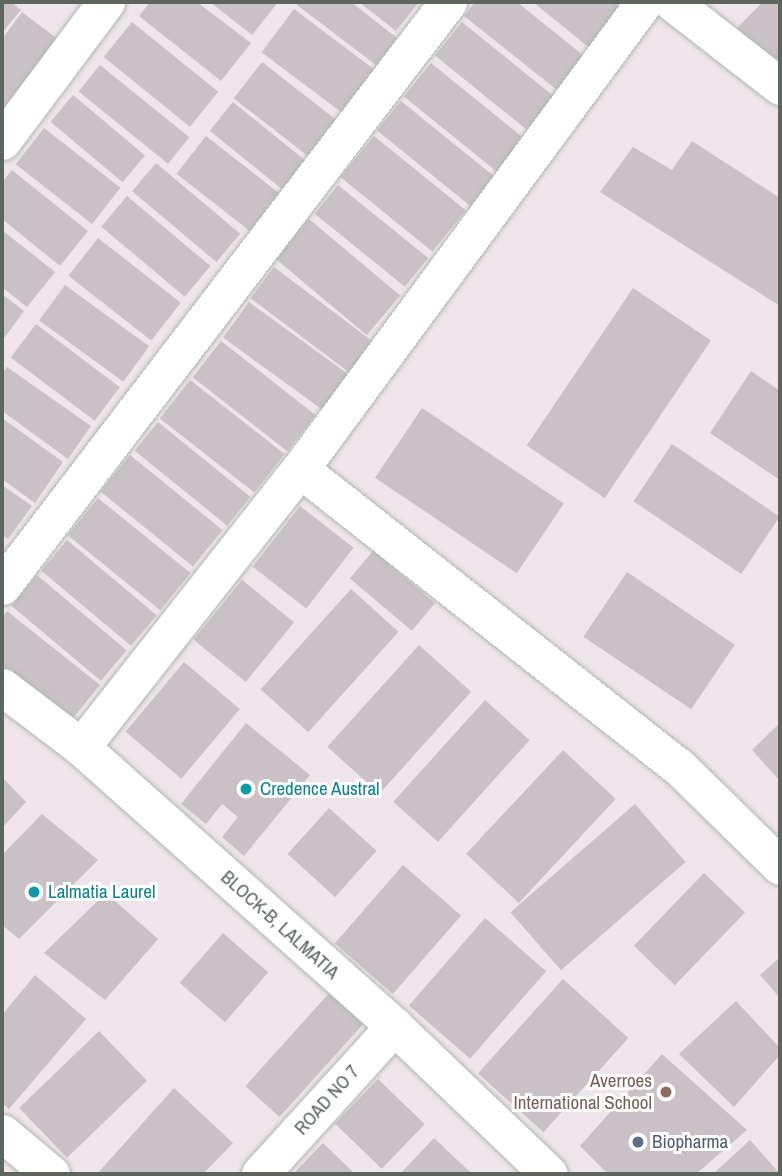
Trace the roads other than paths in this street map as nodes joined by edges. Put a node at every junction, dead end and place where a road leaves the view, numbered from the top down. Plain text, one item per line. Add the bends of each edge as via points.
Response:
1 (106, 2) edge
2 (447, 2) edge
3 (644, 2) edge
4 (672, 2) edge
5 (780, 86) edge
6 (2, 141) edge
7 (300, 469) junction
8 (2, 586) edge
9 (2, 687) edge
10 (81, 747) junction
11 (780, 866) edge
12 (394, 1026) junction
13 (2, 1133) edge
14 (51, 1174) edge
15 (260, 1174) edge
16 (549, 1174) edge

1 - 6 street
2 - 8 street
3 - 7 street
4 - 5 street
7 - 10 street
7 - 11 street via 678,766
9 - 10 street, BLOCK-B, LALMATIA
10 - 12 street, BLOCK-B, LALMATIA
12 - 15 street, ROAD NO 7
12 - 16 street, BLOCK-B, LALMATIA
13 - 14 street

